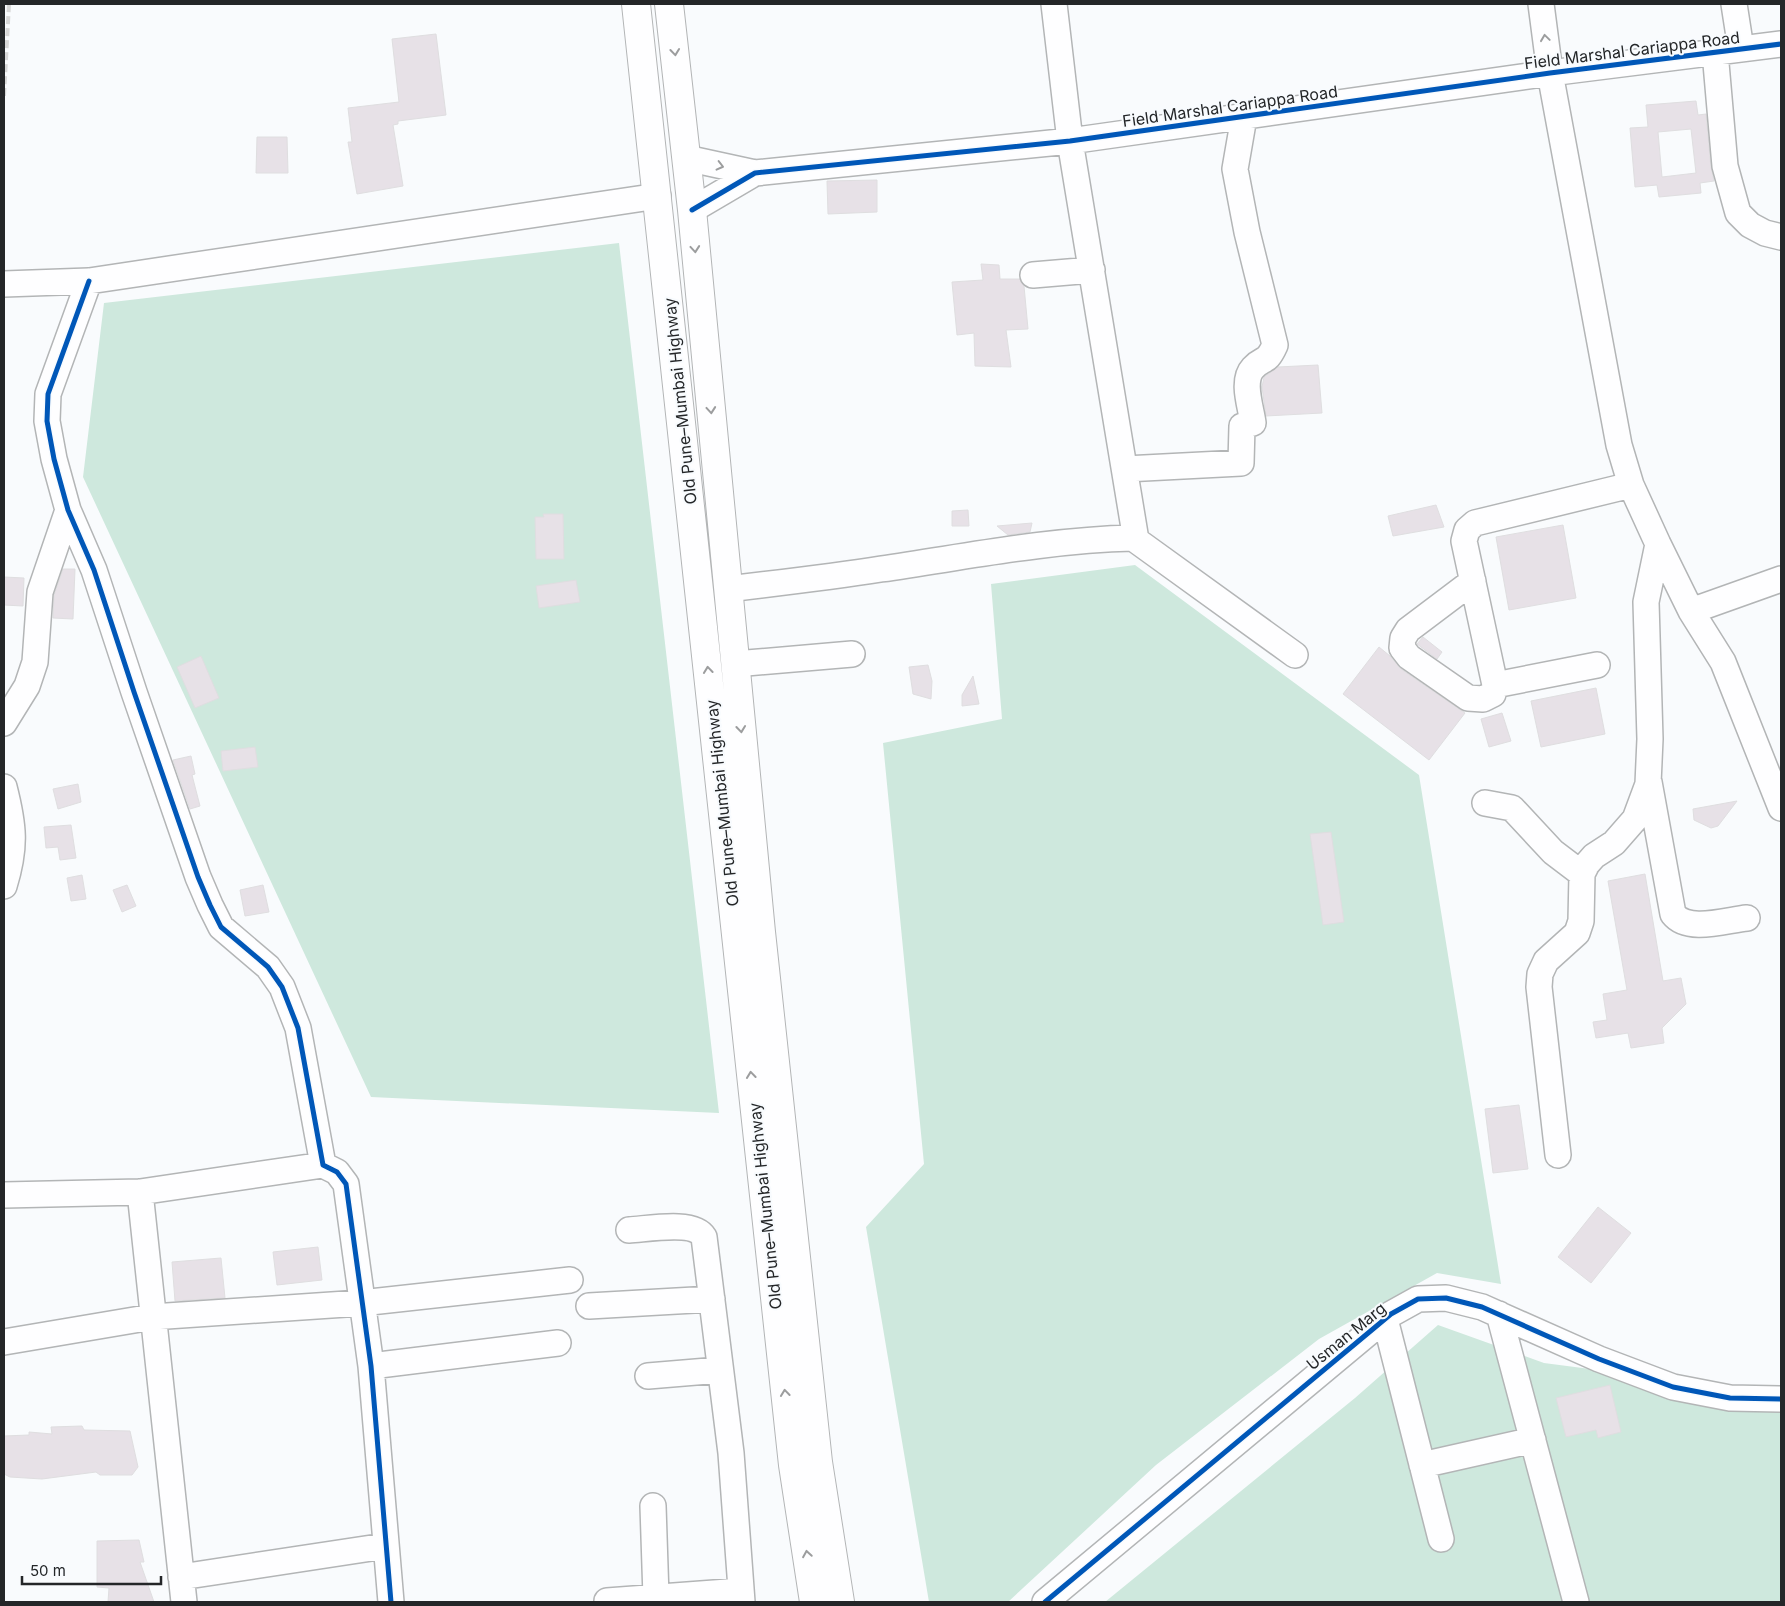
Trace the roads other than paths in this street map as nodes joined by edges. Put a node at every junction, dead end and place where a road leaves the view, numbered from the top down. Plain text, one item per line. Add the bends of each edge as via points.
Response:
1 (636, 4) edge
2 (669, 4) edge
3 (1054, 4) edge
4 (1541, 4) edge
5 (1734, 4) edge
6 (1781, 44) edge
7 (1741, 49) junction
8 (1715, 52) junction
9 (1550, 72) junction
10 (1244, 117) junction
11 (1070, 142) junction
12 (686, 158) junction
13 (755, 173) junction
14 (658, 196) junction
15 (692, 210) junction
16 (1781, 237) edge
17 (1092, 270) junction
18 (1032, 276) dead end
19 (89, 281) junction
20 (4, 284) edge
21 (1125, 470) junction
22 (1631, 485) junction
23 (68, 510) junction
24 (1136, 540) junction
25 (1658, 544) junction
26 (1781, 579) edge
27 (1473, 581) junction
28 (728, 589) junction
29 (1691, 611) junction
30 (852, 654) dead end
31 (1294, 655) dead end
32 (735, 664) junction
33 (1597, 665) dead end
34 (1495, 685) junction
35 (4, 723) edge
36 (1648, 777) junction
37 (4, 787) edge
38 (1486, 803) dead end
39 (1781, 808) edge
40 (1582, 874) junction
41 (4, 886) edge
42 (1747, 918) dead end
43 (1558, 1154) dead end
44 (323, 1165) junction
45 (140, 1192) junction
46 (4, 1195) edge
47 (629, 1230) dead end
48 (570, 1280) dead end
49 (712, 1300) junction
50 (361, 1303) junction
51 (589, 1306) dead end
52 (1499, 1314) junction
53 (152, 1317) junction
54 (1385, 1319) junction
55 (4, 1342) edge
56 (558, 1343) dead end
57 (370, 1366) junction
58 (720, 1370) junction
59 (648, 1376) dead end
60 (1781, 1399) edge
61 (1532, 1440) junction
62 (1422, 1465) junction
63 (653, 1506) dead end
64 (1441, 1539) dead end
65 (386, 1546) junction
66 (181, 1577) junction
67 (656, 1597) junction
68 (742, 1597) edge
69 (607, 1601) dead end
70 (184, 1602) edge
71 (391, 1602) edge
72 (814, 1602) edge
73 (840, 1602) edge
74 (1046, 1602) edge
75 (1576, 1602) edge

1 - 14 highway, Old Pune–Mumbai Highway
2 -> 12 highway, Old Pune–Mumbai Highway
3 - 11 street
9 -> 4 street
5 - 7 street
6 - 7 street, Field Marshal Cariappa Road
7 - 8 street, Field Marshal Cariappa Road
8 - 9 street, Field Marshal Cariappa Road
8 - 16 street via 1725,166 1738,213 1750,225
9 - 10 street, Field Marshal Cariappa Road
9 - 22 street via 1619,446
10 - 11 street, Field Marshal Cariappa Road
10 - 21 street via 1235,169 1275,346 1269,359 1254,367 1248,377 1253,423 1242,426 1241,463
11 - 13 street, Field Marshal Cariappa Road
11 - 17 street
12 -> 13 street
12 - 15 highway, Old Pune–Mumbai Highway
13 - 15 street, Field Marshal Cariappa Road
14 - 19 street
72 -> 14 highway, Old Pune–Mumbai Highway via 792,1465
15 -> 28 highway, Old Pune–Mumbai Highway
17 - 18 street
17 - 21 street
19 - 20 street
19 - 23 street via 48,394 47,421
21 - 24 street
22 - 25 street
22 - 27 street via 1475,523 1466,530 1464,541
23 - 35 street via 40,592 35,662 27,686
23 - 44 street via 94,570 137,702 210,905 221,927 268,967 282,987 293,1013
24 - 28 street via 1100,539 994,551
24 - 31 street
25 - 29 street
25 - 36 street via 1646,602
26 - 29 street
27 - 34 street
27 - 34 street via 1408,630 1402,648 1409,657 1468,698 1483,700 1493,694
28 - 32 highway, Old Pune–Mumbai Highway
29 - 39 street via 1723,662
30 - 32 street
32 -> 73 highway, Old Pune–Mumbai Highway via 818,1462
33 - 34 street
36 - 40 street via 1634,819 1614,843 1594,856
36 - 42 street via 1673,914 1678,921 1690,925
37 - 41 street via 13,820 13,844
38 - 40 street via 1512,808 1553,852
40 - 43 street via 1581,921 1577,933 1546,961 1540,974
44 - 45 street
44 - 50 street via 338,1172 346,1184
45 - 46 street
45 - 53 street
47 - 49 street via 690,1227 701,1232
48 - 50 street
49 - 51 street
49 - 58 street
50 - 53 street
50 - 57 street
52 - 54 street, Usman Marg via 1446,1298 1418,1299
52 - 60 street, Usman Marg via 1599,1359 1673,1387 1730,1398
52 - 61 street
53 - 55 street
53 - 66 street
54 - 62 street
54 - 74 street, Usman Marg
56 - 57 street
57 - 65 street
58 - 59 street
58 - 68 street via 731,1453
61 - 62 street
61 - 75 street
62 - 64 street
63 - 67 street
65 - 66 street
65 - 71 street
66 - 70 street
67 - 68 street
67 - 69 street

